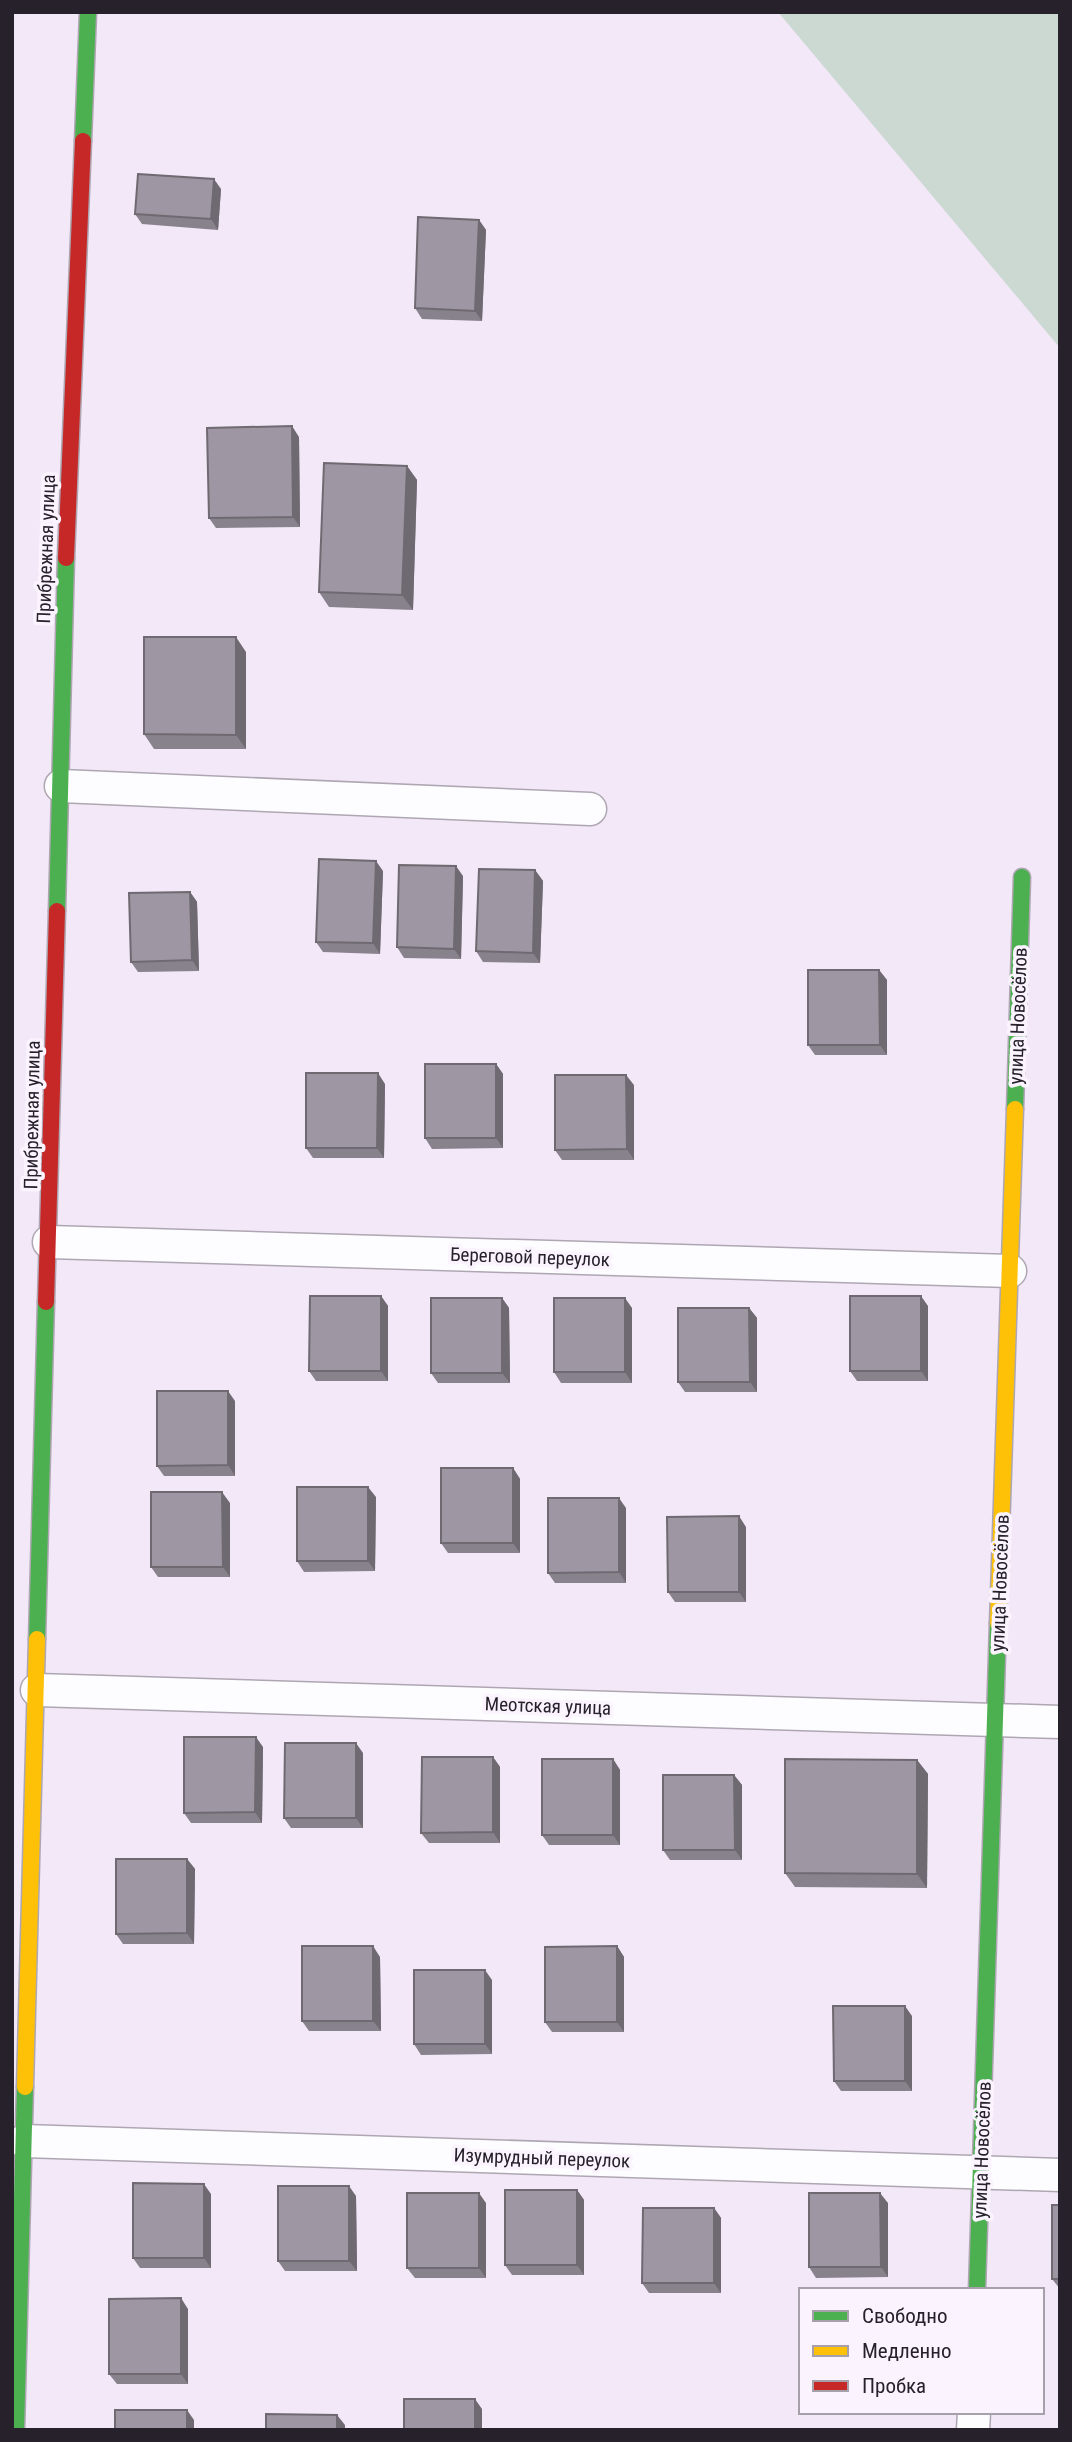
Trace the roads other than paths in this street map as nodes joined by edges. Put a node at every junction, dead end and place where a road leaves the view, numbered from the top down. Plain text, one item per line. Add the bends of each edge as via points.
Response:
1 (88, 12) edge
2 (61, 786) junction
3 (590, 809) dead end
4 (1022, 877) dead end
5 (49, 1242) junction
6 (1010, 1271) junction
7 (37, 1690) junction
8 (995, 1720) junction
9 (1060, 1722) edge
10 (24, 2141) junction
11 (981, 2172) junction
12 (1060, 2175) edge
13 (977, 2288) edge
14 (16, 2430) edge

1 - 2 street, Прибрежная улица
2 - 3 street
2 - 5 street, Прибрежная улица
4 - 6 street, улица Новосёлов
5 - 6 street, Береговой переулок
5 - 7 street, Прибрежная улица
6 - 8 street, улица Новосёлов
7 - 8 street, Меотская улица
7 - 10 street, Прибрежная улица
8 - 9 street, Меотская улица
8 - 11 street, улица Новосёлов
10 - 11 street, Изумрудный переулок
10 - 14 street, Прибрежная улица
11 - 12 street, Изумрудный переулок
11 - 13 street, улица Новосёлов

